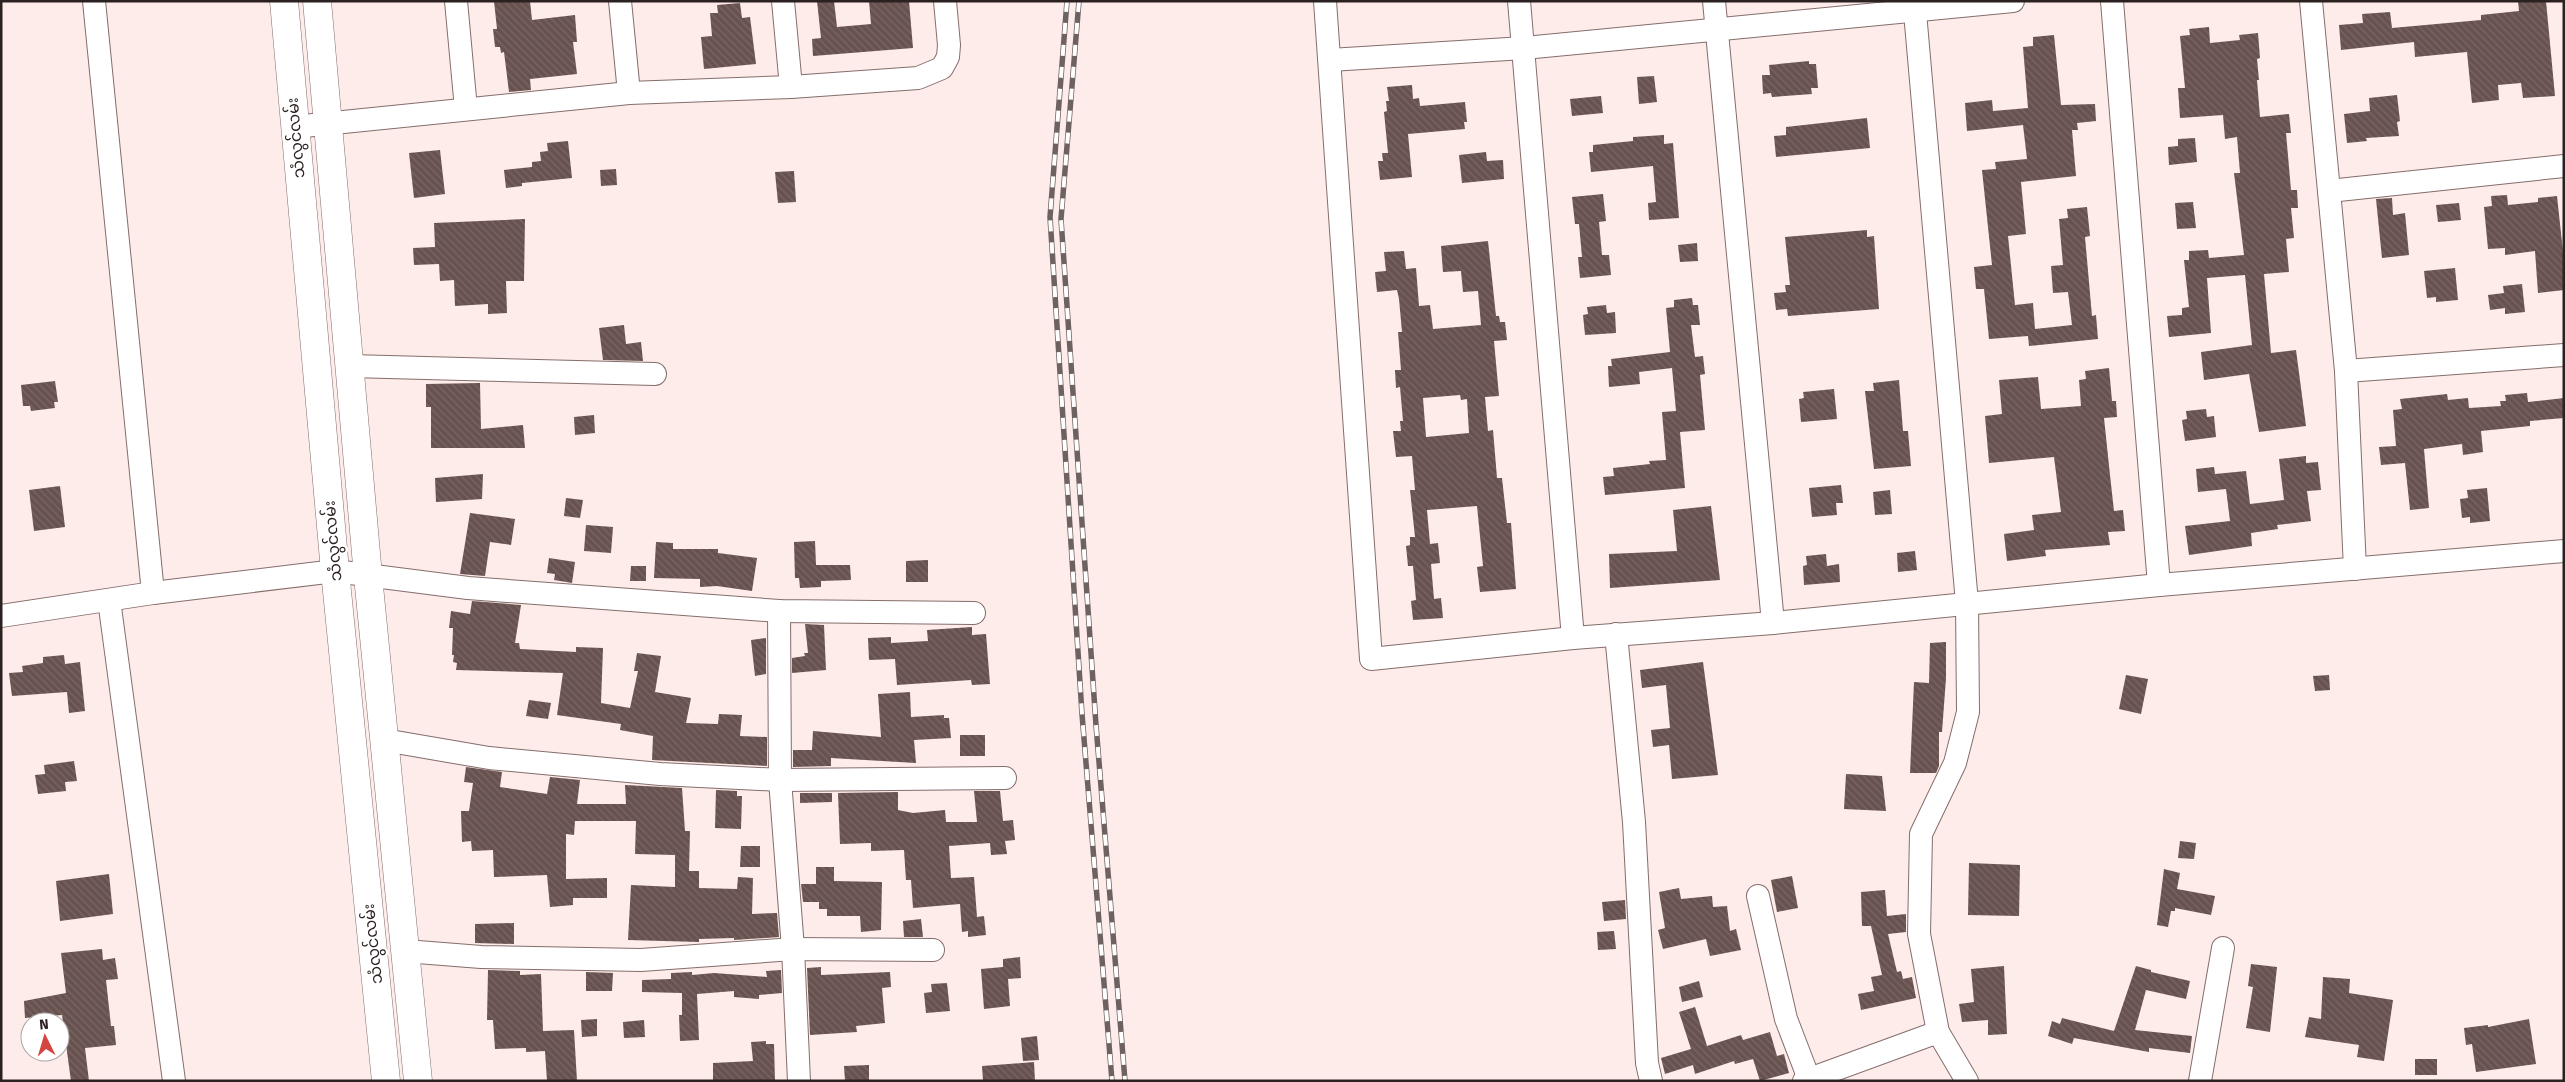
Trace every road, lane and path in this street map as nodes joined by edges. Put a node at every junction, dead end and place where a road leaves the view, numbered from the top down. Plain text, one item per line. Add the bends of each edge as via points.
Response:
1 (94, 1) edge
2 (284, 1) edge
3 (317, 1) edge
4 (456, 1) edge
5 (620, 1) edge
6 (782, 1) edge
7 (945, 1) edge
8 (1325, 1) edge
9 (1519, 1) edge
10 (1714, 1) edge
11 (2013, 1) edge
12 (2112, 1) edge
13 (2312, 1) edge
14 (1914, 6) edge
15 (1716, 28) junction
16 (1524, 48) junction
17 (1330, 60) junction
18 (791, 87) junction
19 (629, 93) junction
20 (466, 109) junction
21 (328, 123) junction
22 (294, 127) junction
23 (2564, 166) edge
24 (2329, 191) junction
25 (2564, 355) edge
26 (350, 366) junction
27 (2346, 371) junction
28 (655, 374) dead end
29 (2564, 551) edge
30 (2355, 569) junction
31 (335, 571) junction
32 (368, 576) junction
33 (2159, 585) junction
34 (153, 593) junction
35 (109, 600) junction
36 (1967, 603) junction
37 (779, 611) junction
38 (974, 613) dead end
39 (1, 616) edge
40 (1773, 623) junction
41 (1616, 634) junction
42 (1573, 638) junction
43 (384, 740) junction
44 (1005, 778) dead end
45 (780, 780) junction
46 (1758, 896) dead end
47 (2223, 948) dead end
48 (793, 949) junction
49 (934, 950) dead end
50 (405, 951) junction
51 (1938, 1032) junction
52 (1806, 1080) edge
53 (174, 1081) edge
54 (386, 1081) edge
55 (418, 1081) edge
56 (799, 1081) edge
57 (1651, 1081) edge
58 (1967, 1081) edge
59 (2200, 1081) edge

1 - 34 street
2 - 22 main road, သံလွင်လမ်း
3 - 21 main road, သံလွင်လမ်း
4 - 20 street
5 - 19 street
6 - 18 street
7 - 18 street via 949,44 948,57 942,68 918,78
8 - 17 street
9 - 16 street
10 - 15 street
11 - 14 street
12 - 33 street
13 - 24 street
14 - 15 street
14 - 36 street
15 - 16 street
15 - 40 street
16 - 17 street
16 - 42 street
17 - 42 street via 1371,658
18 - 19 street
19 - 20 street
20 - 21 street
21 - 22 street
21 - 26 main road, သံလွင်လမ်း
22 - 31 main road, သံလွင်လမ်း
23 - 24 street
24 - 27 street
25 - 27 street
26 - 28 street
26 - 32 main road, သံလွင်လမ်း
27 - 30 street
29 - 30 street
30 - 33 street
31 - 32 street
31 - 34 street
31 - 54 main road, သံလွင်လမ်း
32 - 37 street via 468,588
32 - 43 main road, သံလွင်လမ်း
33 - 36 street
34 - 35 street
35 - 39 street
35 - 53 street
36 - 40 street
36 - 51 street via 1968,712 1955,763 1921,834 1919,934
37 - 38 street
37 - 45 street
40 - 41 street
41 - 42 street
41 - 57 street via 1634,822 1647,1063
43 - 45 street via 488,758 660,774
43 - 50 main road, သံလွင်လမ်း
44 - 45 street
45 - 48 street
46 - 52 street via 1786,1019
47 - 59 street
48 - 49 street
48 - 50 street via 641,960 481,957
48 - 56 street
50 - 55 main road, သံလွင်လမ်း
51 - 52 street
51 - 58 street

